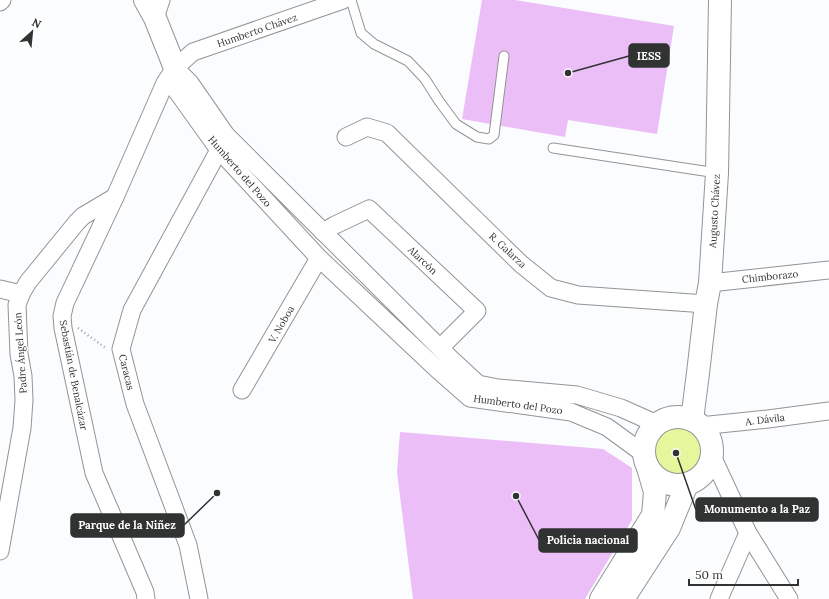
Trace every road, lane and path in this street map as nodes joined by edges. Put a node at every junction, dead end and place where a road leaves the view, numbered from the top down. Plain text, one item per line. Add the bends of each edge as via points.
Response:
1 (2, 0) edge
2 (343, 0) edge
3 (351, 0) edge
4 (720, 0) edge
5 (0, 2) edge
6 (154, 6) edge
7 (504, 56) dead end
8 (174, 68) junction
9 (346, 136) dead end
10 (223, 143) junction
11 (553, 148) dead end
12 (716, 173) junction
13 (115, 198) junction
14 (323, 232) junction
15 (319, 258) junction
16 (829, 270) edge
17 (710, 283) junction
18 (0, 289) edge
19 (21, 294) junction
20 (706, 304) junction
21 (62, 316) junction
22 (440, 348) junction
23 (124, 363) junction
24 (242, 390) dead end
25 (829, 411) edge
26 (696, 423) junction
27 (657, 424) junction
28 (712, 456) junction
29 (646, 461) junction
30 (687, 484) junction
31 (5, 492) edge
32 (748, 533) junction
33 (0, 551) edge
34 (146, 599) edge
35 (199, 599) edge
36 (601, 599) edge
37 (624, 599) edge
38 (719, 599) edge
39 (789, 599) edge

1 - 5 street
2 - 8 street, Humberto Chávez via 193,52
3 - 7 lane via 361,33 374,44 408,61 425,79 456,124 476,137 489,139 494,135
4 - 12 street, Augusto Chávez
6 - 8 street
8 - 10 street, Humberto del Pozo via 190,83
8 - 13 street, Sebastián de Benalcázar
9 - 20 street, R. Galarza via 367,127 387,134 521,264 551,288 578,295
10 - 14 street, Humberto del Pozo
10 - 15 street, Humberto del Pozo
10 - 23 street, Caracas via 132,310 121,349
11 - 12 lane
12 - 17 street, Augusto Chávez
13 - 19 street, Padre Ángel León via 77,222
13 - 21 street, Sebastián de Benalcázar via 65,303
14 - 22 street, Humberto del Pozo
14 - 22 street, Alarcón via 369,209 477,311
15 - 24 street, V. Noboa
15 - 29 street, Humberto del Pozo via 470,398 571,412 608,427
16 - 17 street, Chimborazo
17 - 20 street, Augusto Chávez
18 - 19 street
19 - 31 street, Padre Ángel León via 17,316 23,388 22,428
20 - 26 street, Augusto Chávez via 698,373
21 - 23 path
21 - 34 street, Sebastián de Benalcázar via 94,472
22 - 27 street, Humberto del Pozo via 478,384 577,395 621,408
23 - 35 street, Caracas via 135,404 188,545
25 - 26 street, A. Dávila via 768,419
26 - 27 street via 674,418
26 - 28 street via 708,435
27 - 29 street via 645,443
28 - 30 street via 704,474
28 - 32 street
29 - 30 street via 655,477 665,483 676,486
29 - 36 street via 655,492 653,515
30 - 37 street via 669,528
31 - 33 street, Padre Ángel León
32 - 38 street
32 - 39 street

